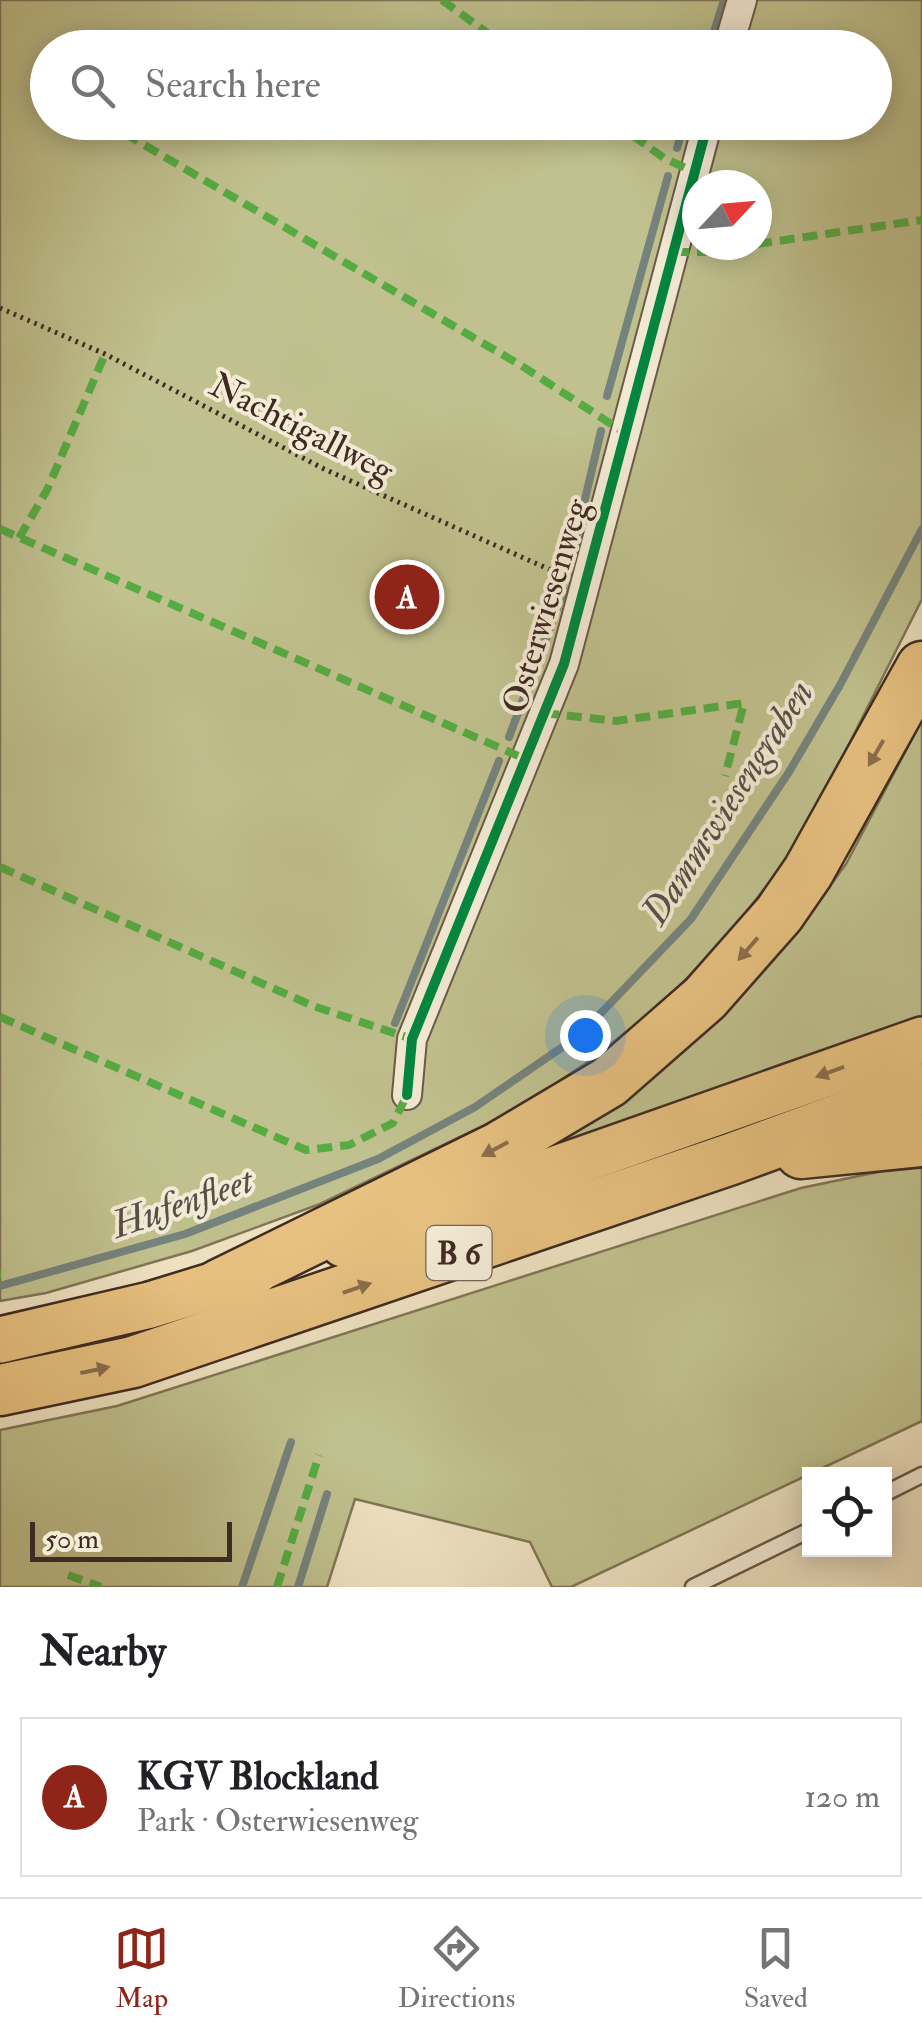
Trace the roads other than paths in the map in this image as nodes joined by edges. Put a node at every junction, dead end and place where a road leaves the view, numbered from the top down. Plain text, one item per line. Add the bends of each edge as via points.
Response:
1 (742, 0) edge
2 (733, 30) edge
3 (703, 140) edge
4 (922, 666) edge
5 (922, 1040) edge
6 (922, 1089) edge
7 (407, 1095) dead end
8 (922, 1141) edge
9 (732, 1159) junction
10 (219, 1285) junction
11 (0, 1340) edge
12 (0, 1390) edge
13 (922, 1476) edge
14 (892, 1490) edge
15 (802, 1534) edge
16 (693, 1587) edge

1 - 2 street
3 - 7 street, Osterwiesenweg via 564,664 412,1039
4 -> 10 highway via 779,914 705,998 610,1082 498,1148
5 -> 10 highway, B 6
6 - 9 highway, B 6
8 - 9 highway
12 -> 9 highway, B 6 via 132,1362
10 - 11 highway, B 6
13 - 14 lane
15 - 16 lane

